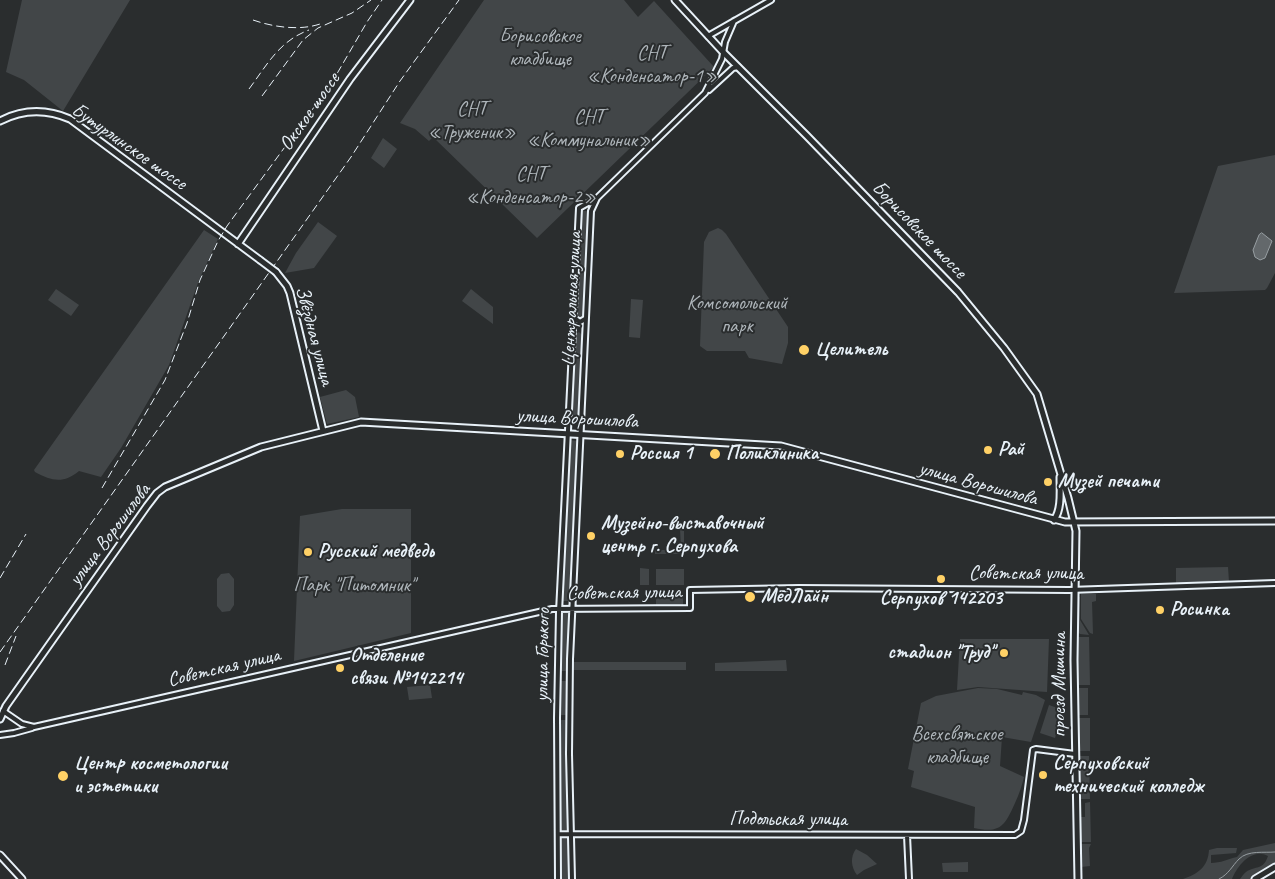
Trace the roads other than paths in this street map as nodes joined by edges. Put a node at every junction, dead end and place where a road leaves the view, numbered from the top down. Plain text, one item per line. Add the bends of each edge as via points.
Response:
1 (410, 0) edge
2 (675, 0) edge
3 (771, 0) edge
4 (734, 21) junction
5 (708, 36) junction
6 (723, 52) junction
7 (738, 67) junction
8 (705, 93) junction
9 (0, 121) edge
10 (597, 198) junction
11 (581, 207) junction
12 (591, 211) junction
13 (238, 244) junction
14 (574, 318) junction
15 (585, 319) junction
16 (573, 333) junction
17 (585, 334) junction
18 (323, 431) junction
19 (568, 433) junction
20 (580, 434) junction
21 (1060, 472) junction
22 (1068, 498) junction
23 (1060, 499) junction
24 (1054, 520) junction
25 (1074, 522) junction
26 (1275, 522) edge
27 (1275, 583) edge
28 (1075, 590) junction
29 (572, 608) junction
30 (559, 609) junction
31 (3, 711) junction
32 (0, 719) edge
33 (19, 721) junction
34 (34, 727) junction
35 (14, 733) junction
36 (0, 734) edge
37 (1075, 754) junction
38 (558, 834) junction
39 (570, 834) junction
40 (908, 835) junction
41 (0, 855) edge
42 (1275, 867) edge
43 (22, 879) edge
44 (558, 879) edge
45 (572, 879) edge
46 (908, 879) edge
47 (1078, 879) edge
48 (1255, 879) edge

1 - 13 main road, Окское шоссе via 350,79
2 - 5 main road, Борисовское шоссе
3 - 4 street
4 - 5 street
4 - 6 street, Центральная улица
5 - 6 main road, Борисовское шоссе
6 - 7 main road, Борисовское шоссе
6 - 8 street, Центральная улица
7 - 8 street via 732,68
7 - 21 main road, Борисовское шоссе via 975,311 1038,394
8 - 10 street, Центральная улица
9 - 13 main road, Бутурлинское шоссе via 39,111 70,119
10 - 11 street
10 - 12 street, Центральная улица
11 - 12 street via 588,206
11 - 14 street, Центральная улица
12 - 15 street, Центральная улица
13 - 18 main road, Звёздная улица, bridge via 276,272 287,286
14 - 15 street via 580,322
14 - 16 street, Центральная улица
15 - 17 street, Центральная улица
16 - 17 street
16 - 19 street, Центральная улица
17 - 20 street, Центральная улица
18 - 19 main road, улица Ворошилова via 361,422
18 - 31 main road, улица Ворошилова via 266,445 157,493
19 - 20 main road, улица Ворошилова
19 - 30 street, улица Горького
20 - 24 main road, улица Ворошилова via 787,447
20 - 29 street, улица Горького
21 - 22 main road, Борисовское шоссе
21 - 23 main road
22 - 23 main road
22 - 25 main road, Борисовское шоссе
23 - 24 main road
24 - 25 main road, улица Ворошилова
25 - 26 main road, улица Ворошилова
25 - 28 main road, проезд Мишина
27 - 28 street, Советская улица
28 - 29 street, Советская улица via 690,590 690,608
28 - 37 main road, проезд Мишина
29 - 30 street, Советская улица
29 - 39 street, улица Горького
30 - 34 street, Советская улица
30 - 38 street, улица Горького
31 - 32 main road, улица Ворошилова
31 - 33 street
33 - 34 street
33 - 35 street via 20,729
34 - 35 street, Советская улица
35 - 36 street, Советская улица
37 - 40 street, Подольская улица via 1033,750 1024,820 1018,834
37 - 47 main road, проезд Мишина
38 - 39 street, Подольская улица
38 - 44 street, улица Горького
39 - 40 street, Подольская улица
39 - 45 street, улица Горького
40 - 46 street
41 - 43 main road
42 - 48 main road

